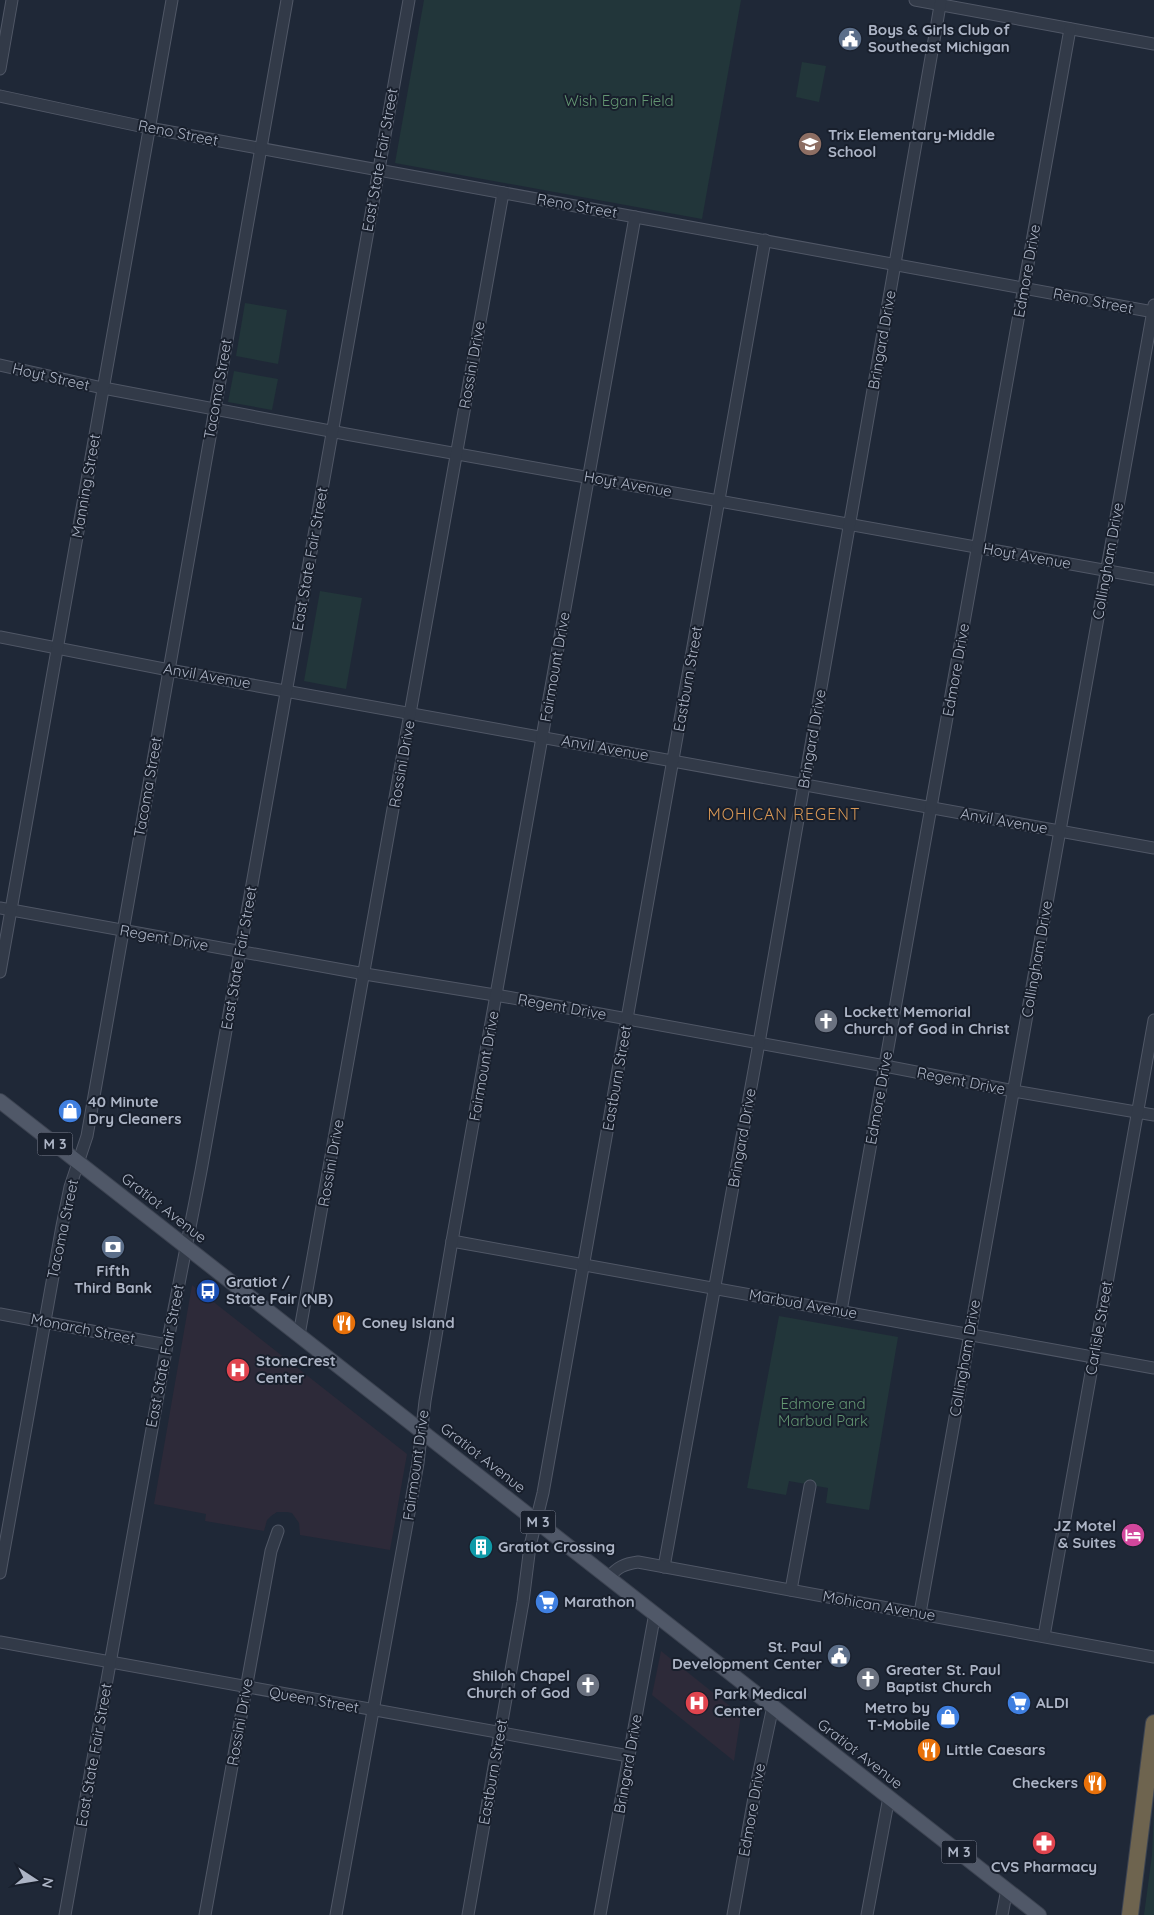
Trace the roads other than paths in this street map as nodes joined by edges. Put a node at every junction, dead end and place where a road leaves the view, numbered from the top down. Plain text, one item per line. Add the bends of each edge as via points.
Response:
1 (12, 0) edge
2 (172, 0) edge
3 (287, 0) edge
4 (409, 0) edge
5 (915, 0) edge
6 (941, 2) edge
7 (1070, 29) junction
8 (1154, 44) edge
9 (0, 69) edge
10 (0, 96) edge
11 (149, 128) junction
12 (261, 148) junction
13 (378, 170) junction
14 (503, 193) junction
15 (635, 217) junction
16 (765, 240) junction
17 (895, 264) junction
18 (1024, 288) junction
19 (1154, 310) edge
20 (0, 365) edge
21 (103, 388) junction
22 (215, 409) junction
23 (333, 431) junction
24 (457, 452) junction
25 (589, 476) junction
26 (720, 500) junction
27 (849, 523) junction
28 (978, 547) junction
29 (1107, 570) junction
30 (1154, 579) edge
31 (0, 637) edge
32 (57, 648) junction
33 (169, 670) junction
34 (286, 690) junction
35 (410, 713) junction
36 (542, 737) junction
37 (673, 760) junction
38 (804, 784) junction
39 (931, 808) junction
40 (1060, 831) junction
41 (1154, 848) edge
42 (6, 909) edge
43 (123, 930) junction
44 (240, 952) junction
45 (0, 972) edge
46 (365, 974) junction
47 (497, 996) junction
48 (628, 1019) junction
49 (1154, 1020) edge
50 (759, 1043) junction
51 (885, 1066) junction
52 (1014, 1091) junction
53 (0, 1101) edge
54 (1138, 1112) junction
55 (1154, 1115) edge
56 (78, 1161) junction
57 (452, 1241) junction
58 (186, 1246) junction
59 (584, 1264) junction
60 (714, 1288) junction
61 (841, 1311) junction
62 (0, 1314) edge
63 (45, 1322) junction
64 (299, 1335) junction
65 (969, 1335) junction
66 (167, 1345) junction
67 (1094, 1358) junction
68 (1154, 1368) edge
69 (421, 1430) junction
70 (810, 1486) dead end
71 (536, 1520) junction
72 (278, 1531) dead end
73 (664, 1567) junction
74 (0, 1573) edge
75 (608, 1577) junction
76 (791, 1590) junction
77 (655, 1613) junction
78 (920, 1613) junction
79 (1044, 1636) junction
80 (0, 1642) edge
81 (1154, 1657) edge
82 (111, 1663) junction
83 (246, 1687) junction
84 (772, 1706) junction
85 (373, 1711) junction
86 (1154, 1723) edge
87 (499, 1733) junction
88 (629, 1756) junction
89 (1151, 1766) edge
90 (889, 1798) junction
91 (1007, 1889) junction
92 (65, 1915) edge
93 (205, 1915) edge
94 (336, 1915) edge
95 (468, 1915) edge
96 (600, 1915) edge
97 (733, 1915) edge
98 (867, 1915) edge
99 (1002, 1915) edge
100 (1039, 1915) edge
101 (1130, 1915) edge

1 - 9 street
2 - 11 street, Manning Street
3 - 12 street, Tacoma Street
4 - 13 street, East State Fair Street
5 - 6 street
6 - 7 street
6 - 17 street, Bringard Drive
7 - 8 street
7 - 18 street, Edmore Drive
10 - 11 street, Reno Street
11 - 12 street, Reno Street
11 - 21 street, Manning Street
12 - 13 street, Reno Street
12 - 22 street, Tacoma Street
13 - 14 street, Reno Street
13 - 23 street, East State Fair Street
14 - 15 street, Reno Street
14 - 24 street, Rossini Drive
15 - 16 street, Reno Street
15 - 25 street, Fairmount Drive
16 - 17 street, Reno Street
16 - 26 street, Eastburn Street
17 - 18 street, Reno Street
17 - 27 street, Bringard Drive
18 - 19 street, Reno Street
18 - 28 street, Edmore Drive
19 - 29 street, Collingham Drive
20 - 21 street, Hoyt Street
21 - 22 street, Hoyt Avenue
21 - 32 street, Manning Street
22 - 23 street, Hoyt Avenue
22 - 33 street, Tacoma Street
23 - 24 street, Hoyt Avenue
23 - 34 street, East State Fair Street
24 - 25 street, Hoyt Avenue
24 - 35 street, Rossini Drive
25 - 26 street, Hoyt Avenue
25 - 36 street, Fairmount Drive
26 - 27 street, Hoyt Avenue
26 - 37 street, Eastburn Street
27 - 28 street, Hoyt Avenue
27 - 38 street, Bringard Drive
28 - 29 street, Hoyt Avenue
28 - 39 street, Edmore Drive
29 - 30 street, Hoyt Avenue
29 - 40 street, Collingham Drive
31 - 32 street, Anvil Avenue
32 - 33 street, Anvil Avenue
32 - 42 street, Manning Street
33 - 34 street, Anvil Avenue
33 - 43 street, Tacoma Street
34 - 35 street, Anvil Avenue
34 - 44 street, East State Fair Street
35 - 36 street, Anvil Avenue
35 - 46 street, Rossini Drive
36 - 37 street, Anvil Avenue
36 - 47 street, Fairmount Drive
37 - 38 street, Anvil Avenue
37 - 48 street, Eastburn Street
38 - 39 street, Anvil Avenue
38 - 50 street, Bringard Drive
39 - 40 street, Anvil Avenue
39 - 51 street, Edmore Drive
40 - 41 street, Anvil Avenue
40 - 52 street, Collingham Drive
42 - 43 street, Regent Drive
42 - 45 street, Manning Street
43 - 44 street, Regent Drive
43 - 56 street, Tacoma Street via 87,1136
44 - 46 street, Regent Drive
44 - 58 street, East State Fair Street
46 - 47 street, Regent Drive
46 - 64 street, Rossini Drive
47 - 48 street, Regent Drive
47 - 57 street, Fairmount Drive
48 - 50 street, Regent Drive
48 - 59 street, Eastburn Street
49 - 54 street, Carlisle Street
50 - 51 street, Regent Drive
50 - 60 street, Bringard Drive
51 - 52 street, Regent Drive
51 - 61 street, Edmore Drive
52 - 54 street, Regent Drive
52 - 65 street, Collingham Drive
53 - 56 main road, Gratiot Avenue / M 3
54 - 55 street, Regent Drive
54 - 67 street, Carlisle Street
56 - 58 main road, Gratiot Avenue / M 3
56 - 63 street, Tacoma Street via 62,1226
57 - 59 street, Marbud Avenue
57 - 69 street, Fairmount Drive
58 - 64 main road, Gratiot Avenue / M 3
58 - 66 street, East State Fair Street
59 - 60 street, Marbud Avenue
59 - 71 street, Eastburn Street
60 - 61 street, Marbud Avenue
60 - 73 street, Bringard Drive
61 - 65 street, Marbud Avenue
62 - 63 street, Monarch Street
63 - 66 street, Monarch Street
63 - 74 street, Tacoma Street
64 - 69 main road, Gratiot Avenue / M 3
65 - 67 street, Marbud Avenue
65 - 78 street, Collingham Drive
66 - 82 street, East State Fair Street
67 - 68 street, Marbud Avenue
67 - 79 street, Carlisle Street
69 - 71 main road, Gratiot Avenue / M 3
69 - 85 street, Fairmount Drive via 418,1463
70 - 76 street
71 - 75 main road, Gratiot Avenue / M 3
71 - 87 street, Eastburn Street
72 - 83 street, Rossini Drive via 271,1551
73 - 75 street, Mohican Avenue via 638,1562 618,1567
73 - 76 street, Mohican Avenue
75 - 77 main road, Gratiot Avenue / M 3
76 - 78 street, Mohican Avenue
77 - 84 main road, Gratiot Avenue / M 3
77 - 88 street, Bringard Drive
78 - 79 street, Mohican Avenue
79 - 81 street, Mohican Avenue
80 - 82 street, Queen Street
82 - 83 street, Queen Street
82 - 92 street, East State Fair Street
83 - 85 street, Queen Street
83 - 93 street, Rossini Drive
84 - 90 main road, Gratiot Avenue / M 3
84 - 97 street, Edmore Drive
85 - 87 street, Queen Street
85 - 94 street, Fairmount Drive
86 - 89 highway
87 - 88 street, Queen Street
87 - 95 street, Eastburn Street
88 - 96 street, Bringard Drive
89 - 101 highway
90 - 91 main road, Gratiot Avenue / M 3
90 - 98 street
91 - 99 street
91 - 100 main road, Gratiot Avenue / M 3

